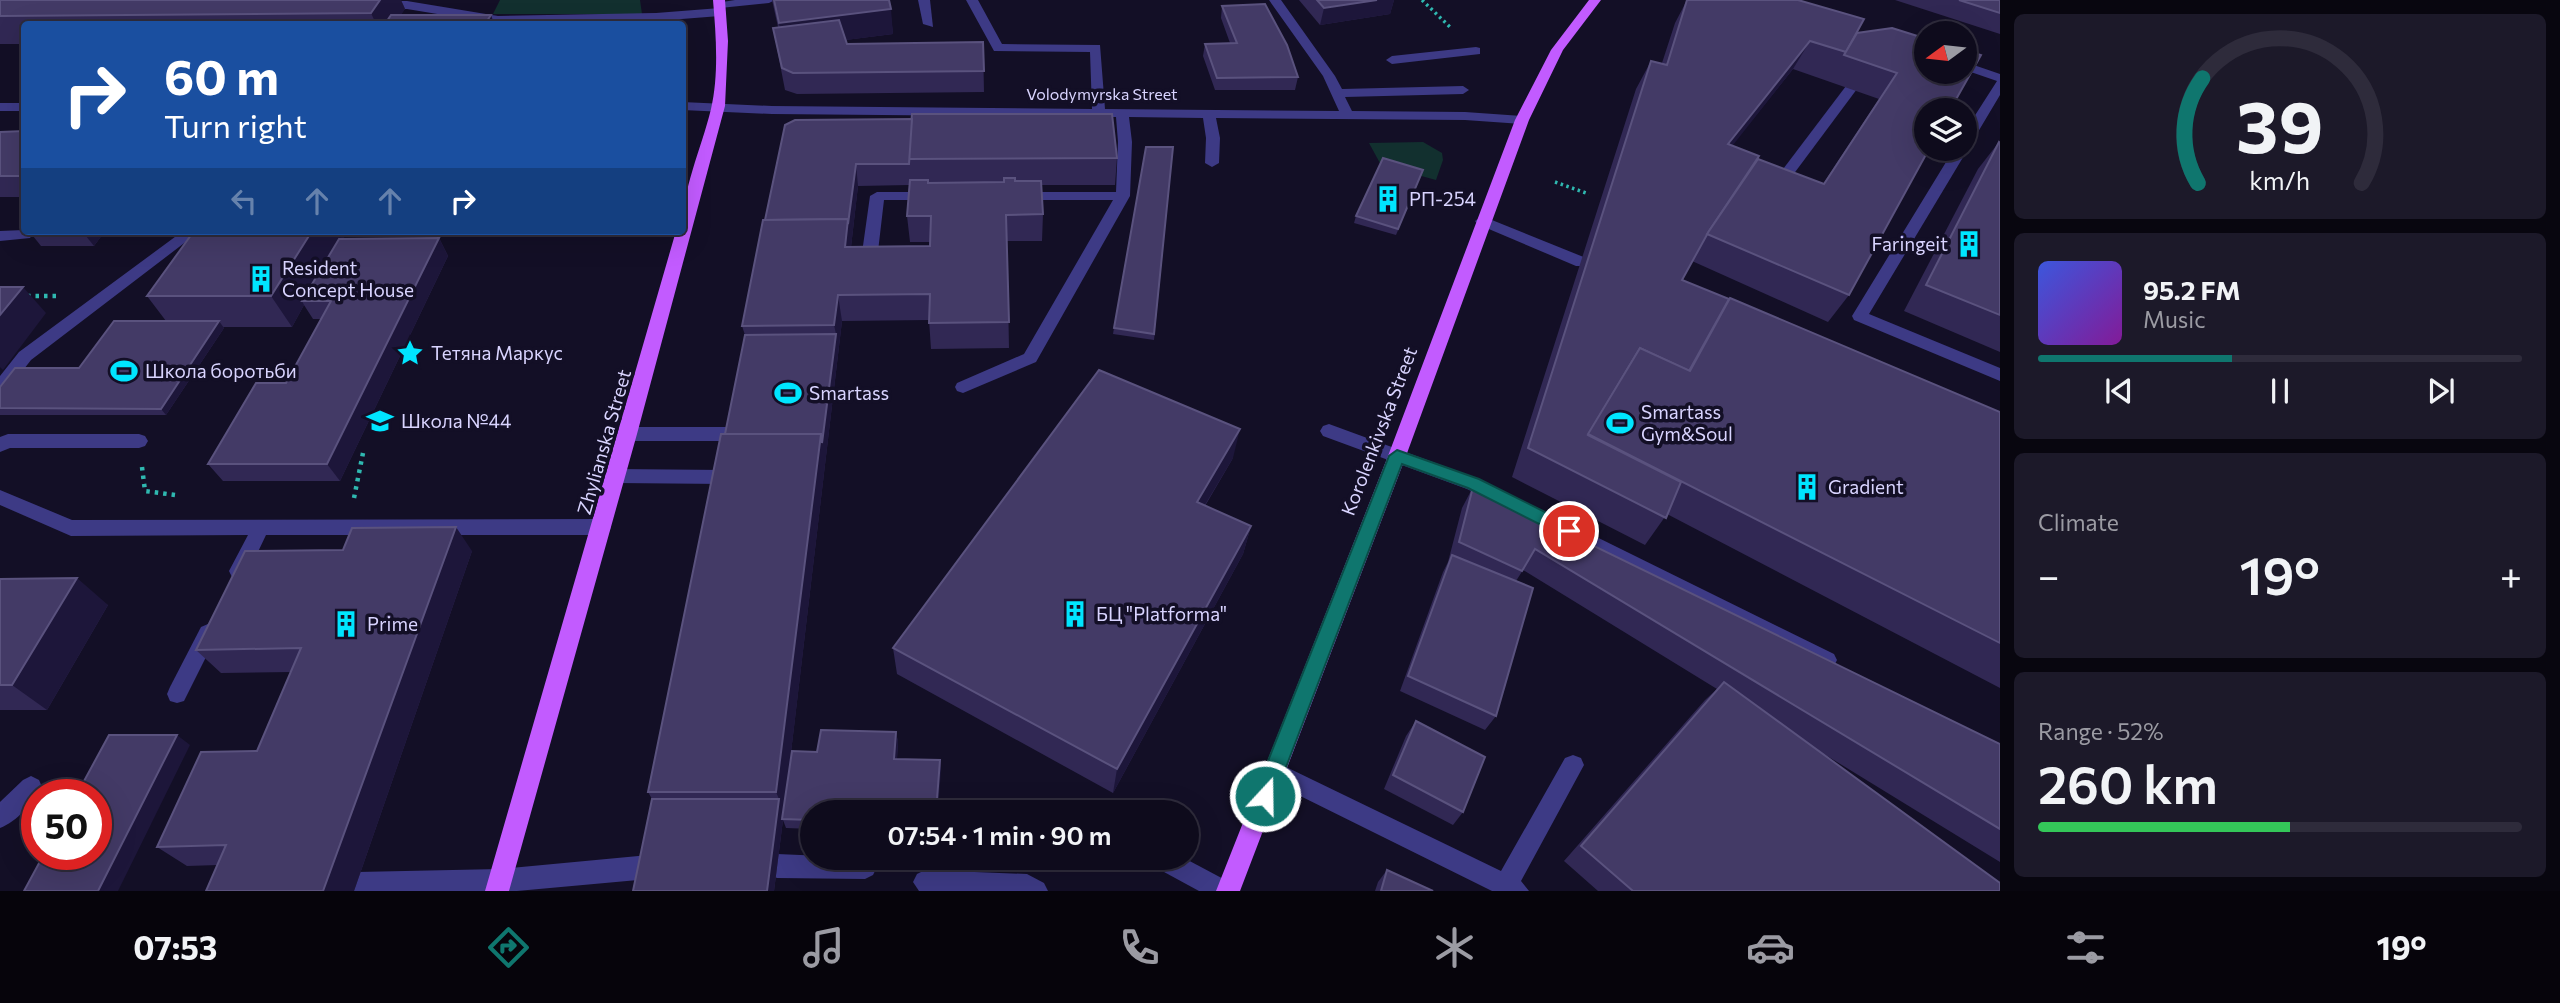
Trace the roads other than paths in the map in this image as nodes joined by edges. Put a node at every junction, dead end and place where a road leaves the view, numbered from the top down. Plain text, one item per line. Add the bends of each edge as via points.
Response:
1 (769, 0) edge
2 (924, 0) edge
3 (972, 0) edge
4 (1275, 0) edge
5 (1595, 0) edge
6 (366, 5) edge
7 (720, 6) edge
8 (929, 24) dead end
9 (1476, 51) dead end
10 (1392, 60) dead end
11 (1978, 70) edge
12 (2000, 78) edge
13 (2000, 84) edge
14 (1852, 89) edge
15 (1463, 90) dead end
16 (1338, 93) junction
17 (686, 106) edge
18 (718, 106) junction
19 (0, 107) edge
20 (21, 107) edge
21 (1099, 111) junction
22 (1122, 111) junction
23 (1208, 112) junction
24 (1347, 114) junction
25 (1522, 120) junction
26 (1977, 122) edge
27 (1954, 161) edge
28 (1212, 163) dead end
29 (1774, 191) edge
30 (946, 196) edge
31 (1000, 196) edge
32 (1123, 196) junction
33 (1482, 221) junction
34 (686, 223) edge
35 (25, 235) dead end
36 (188, 235) edge
37 (683, 235) edge
38 (0, 236) edge
39 (869, 260) edge
40 (1581, 262) dead end
41 (2000, 376) edge
42 (963, 387) dead end
43 (0, 388) edge
44 (1329, 431) dead end
45 (734, 433) edge
46 (628, 434) junction
47 (139, 441) dead end
48 (0, 444) edge
49 (1397, 456) junction
50 (616, 476) junction
51 (725, 477) edge
52 (0, 497) edge
53 (261, 527) junction
54 (602, 527) junction
55 (232, 584) edge
56 (214, 621) edge
57 (1841, 667) edge
58 (177, 694) dead end
59 (1573, 765) dead end
60 (1274, 772) junction
61 (21, 797) edge
62 (0, 817) edge
63 (777, 866) edge
64 (800, 866) edge
65 (649, 867) edge
66 (1185, 870) edge
67 (925, 882) dead end
68 (357, 884) dead end
69 (499, 886) edge
70 (1512, 888) edge
71 (1036, 891) edge
72 (1226, 891) edge

1 - 7 street
2 - 8 street
3 - 21 street via 992,48 1096,48
4 - 16 street
5 - 25 main road, Korolenkivska Street via 1557,50
6 - 7 street via 407,5 498,20 656,17
7 - 18 main road, Zhylianska Street
9 - 10 street
11 - 12 street
13 - 26 street
14 - 29 street
15 - 16 street
16 - 24 street
17 - 18 street, Volodymyrska Street
18 - 21 street, Volodymyrska Street
18 - 34 main road, Zhylianska Street
19 - 20 street
21 - 22 street, Volodymyrska Street
22 - 23 street, Volodymyrska Street
22 - 32 street
23 - 24 street, Volodymyrska Street
23 - 28 street
24 - 25 street, Volodymyrska Street
25 - 33 main road, Korolenkivska Street
27 - 41 street via 1860,316
30 - 39 street via 877,196
31 - 32 street
32 - 42 street via 1030,358
33 - 40 street
33 - 49 main road, Korolenkivska Street
35 - 38 street
36 - 43 street via 25,356
37 - 46 main road, Zhylianska Street
44 - 49 street
45 - 46 street
46 - 50 main road, Zhylianska Street
47 - 48 street
49 - 57 street via 1474,484
49 - 60 main road, Korolenkivska Street
50 - 51 street
50 - 54 main road, Zhylianska Street
52 - 53 street via 71,528
53 - 54 street
53 - 55 street
54 - 69 main road, Zhylianska Street
56 - 58 street
59 - 70 street
60 - 70 street
60 - 72 main road, Korolenkivska Street
61 - 62 street
63 - 64 street
65 - 69 street
66 - 72 street
67 - 71 street via 1027,886
68 - 69 street

